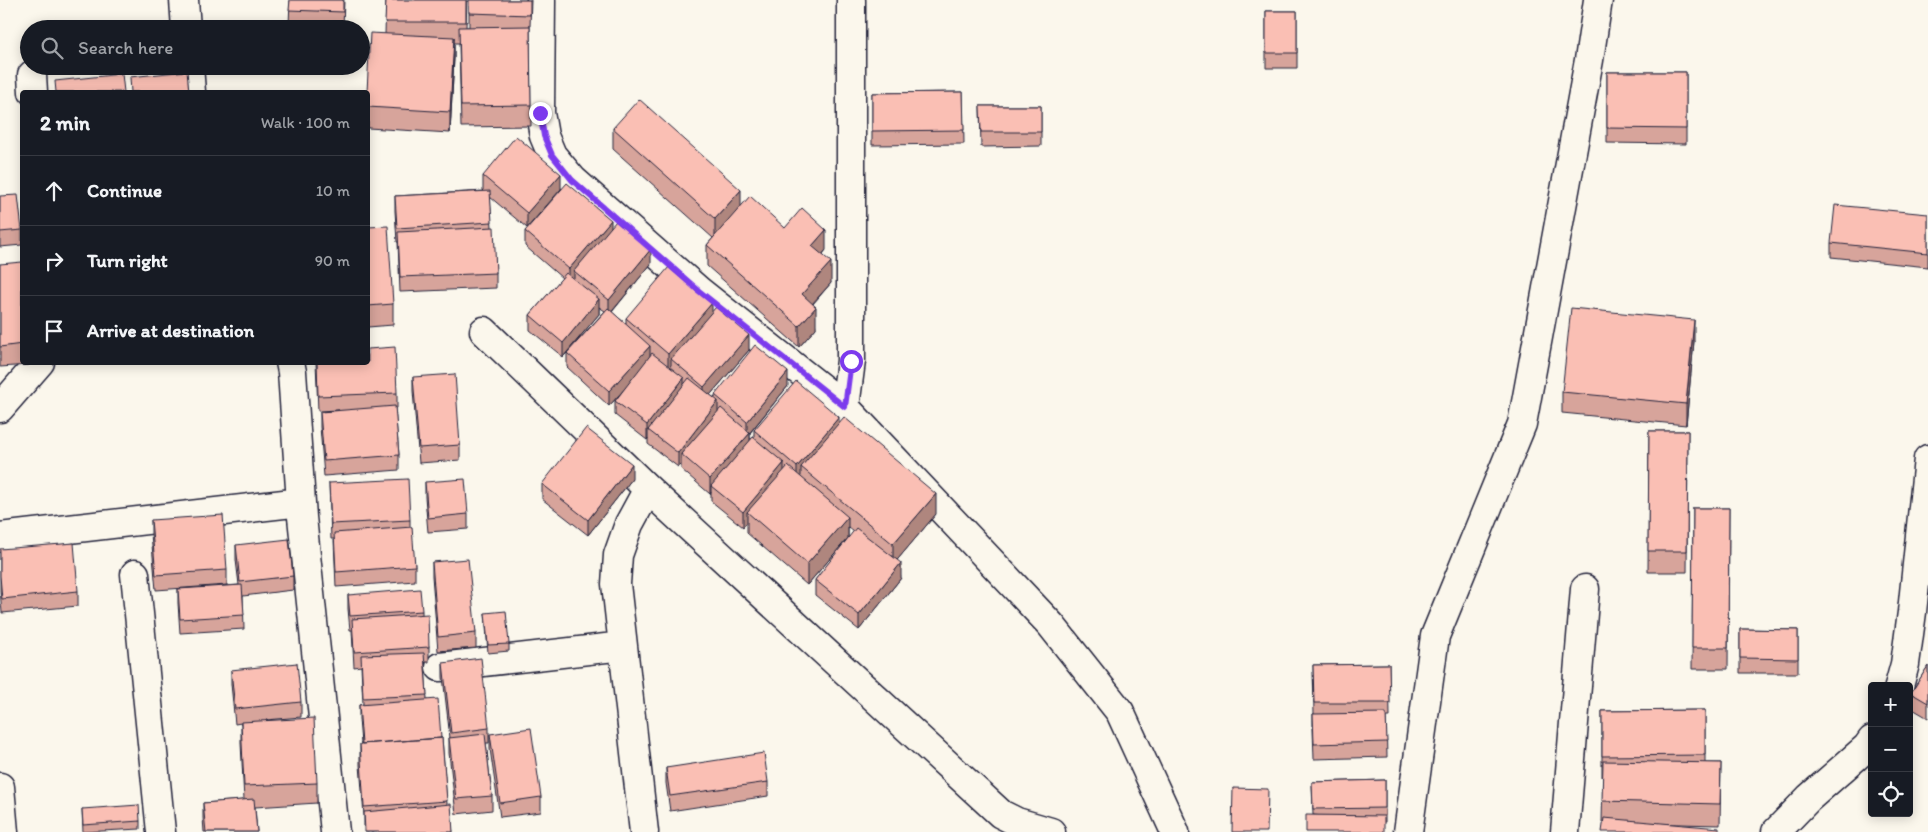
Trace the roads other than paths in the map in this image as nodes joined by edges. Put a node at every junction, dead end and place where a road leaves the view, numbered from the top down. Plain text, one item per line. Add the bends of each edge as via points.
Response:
1 (184, 0) edge
2 (541, 0) edge
3 (851, 0) edge
4 (1598, 0) edge
5 (185, 20) edge
6 (190, 75) edge
7 (191, 90) edge
8 (484, 331) dead end
9 (37, 365) edge
10 (291, 365) edge
11 (845, 407) junction
12 (0, 408) edge
13 (1928, 459) edge
14 (648, 489) junction
15 (301, 502) junction
16 (0, 537) edge
17 (135, 574) dead end
18 (1585, 589) dead end
19 (1920, 612) edge
20 (623, 646) junction
21 (440, 667) dead end
22 (1900, 682) edge
23 (1868, 746) edge
24 (0, 787) edge
25 (1016, 827) edge
26 (4, 832) edge
27 (161, 832) edge
28 (335, 832) edge
29 (644, 832) edge
30 (1051, 832) edge
31 (1175, 832) edge
32 (1408, 832) edge
33 (1565, 832) edge
34 (1776, 832) edge

1 - 5 street
2 - 11 street via 540,113 552,155 572,180 699,291
3 - 11 street via 851,361
4 - 32 street via 1522,424 1435,636
6 - 7 street
8 - 14 street
9 - 12 street
10 - 15 street
11 - 31 street via 1051,625 1120,712
13 - 19 street
14 - 20 street via 629,524 618,556 616,584
14 - 25 street
15 - 16 street
15 - 28 street
17 - 27 street
18 - 33 street
19 - 22 street
20 - 21 street
20 - 29 street
23 - 34 street
24 - 26 street
25 - 30 street

